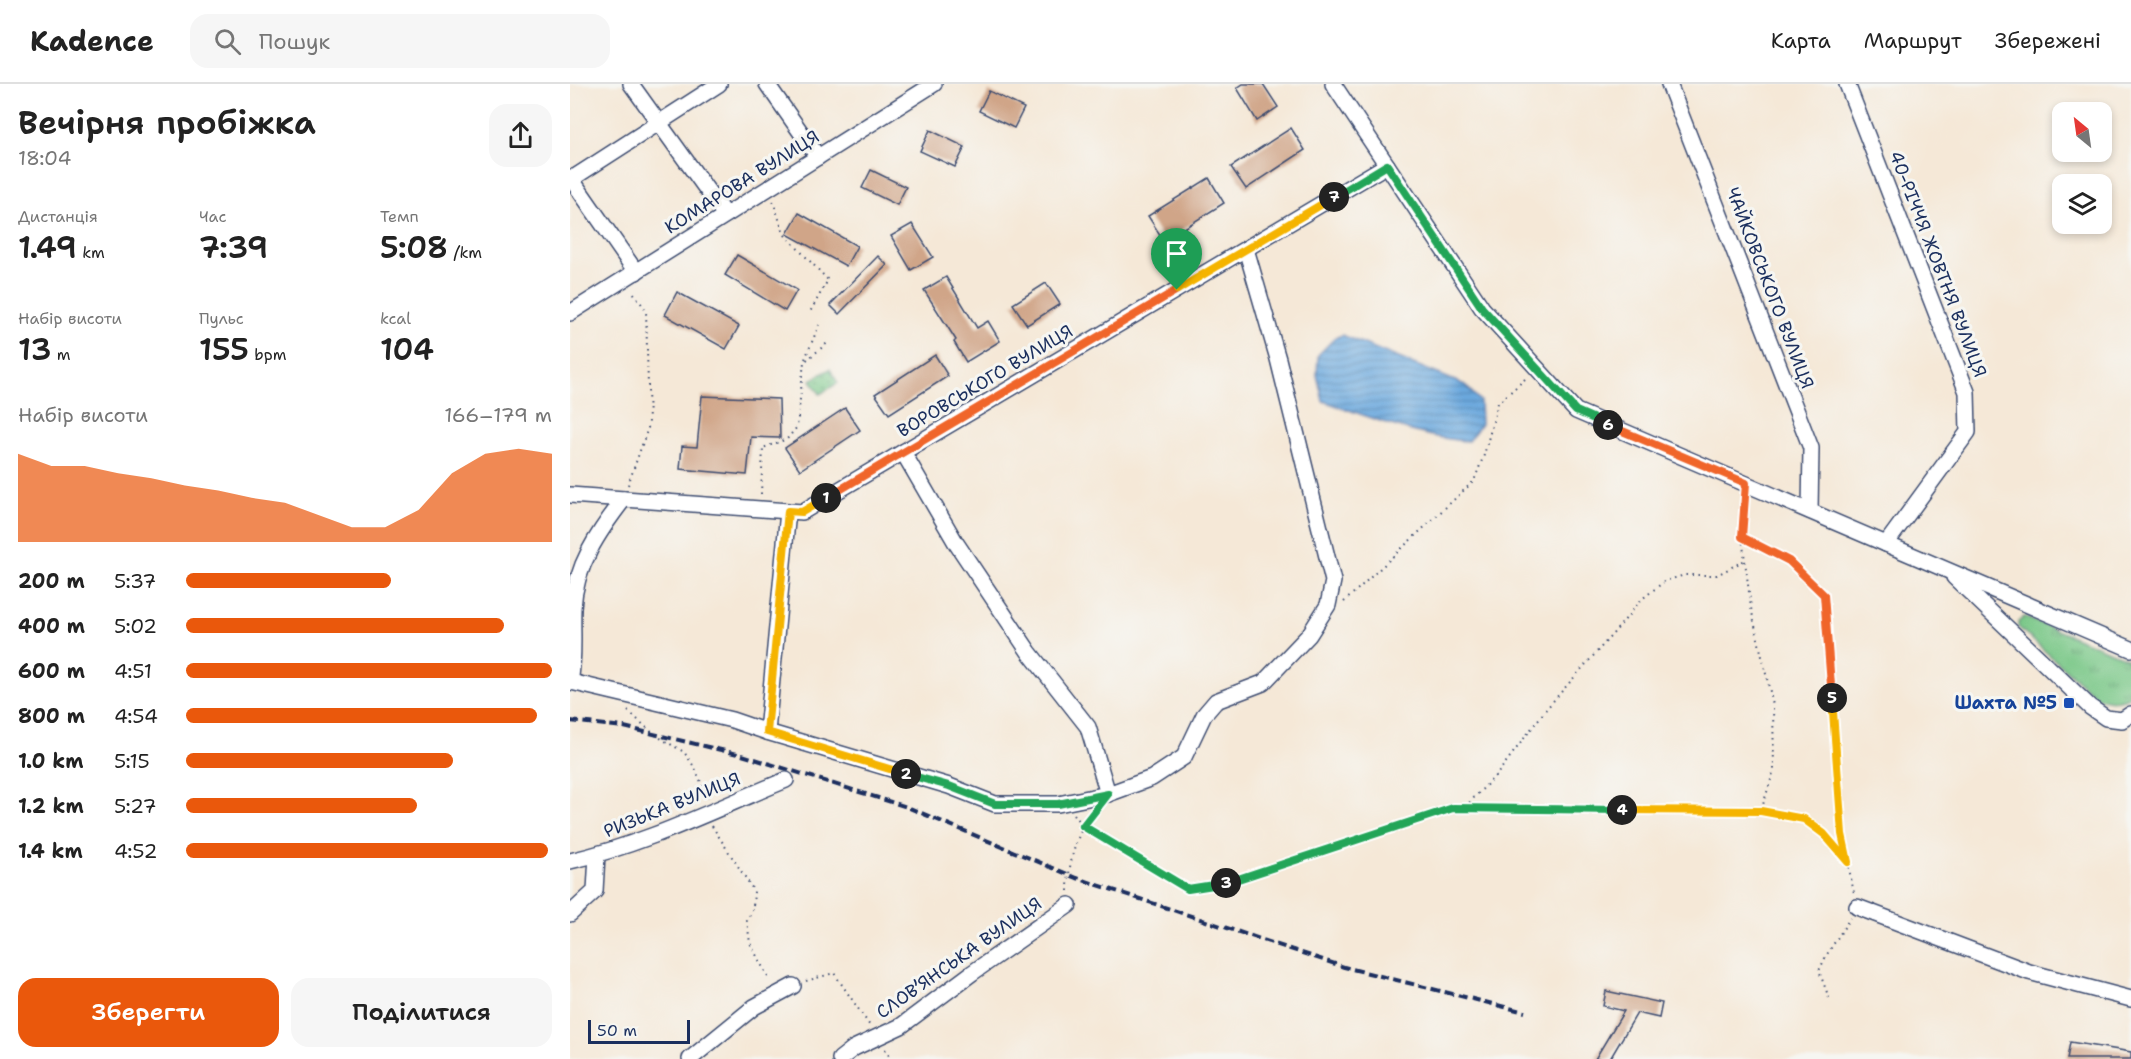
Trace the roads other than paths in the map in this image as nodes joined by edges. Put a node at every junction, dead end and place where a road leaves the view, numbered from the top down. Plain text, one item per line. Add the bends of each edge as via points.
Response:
1 (631, 84) edge
2 (719, 84) edge
3 (768, 84) edge
4 (934, 84) edge
5 (1334, 84) edge
6 (1669, 84) edge
7 (1847, 84) edge
8 (659, 123) junction
9 (818, 157) junction
10 (1387, 165) junction
11 (570, 179) edge
12 (725, 215) junction
13 (1246, 249) junction
14 (630, 275) junction
15 (570, 313) edge
16 (903, 452) junction
17 (570, 495) edge
18 (624, 499) junction
19 (788, 511) junction
20 (1810, 511) junction
21 (1886, 544) junction
22 (1945, 569) junction
23 (2131, 649) edge
24 (570, 682) edge
25 (2131, 714) edge
26 (767, 732) junction
27 (786, 780) dead end
28 (1108, 794) junction
29 (597, 855) junction
30 (570, 861) edge
31 (1069, 905) dead end
32 (1857, 907) road end
33 (570, 914) edge
34 (793, 986) road end
35 (2131, 999) edge
36 (690, 1059) edge
37 (840, 1059) edge

1 - 8 street
2 - 8 street
3 - 9 street
4 - 9 street, КОМАРОВА ВУЛИЦЯ
5 - 10 street
6 - 20 street, ЧАЙКОВСЬКОГО ВУЛИЦЯ via 1811,448
7 - 21 street, 40-РІЧЧЯ ЖОВТНЯ ВУЛИЦЯ via 1967,392 1968,432
8 - 11 street
8 - 12 street
9 - 12 street, КОМАРОВА ВУЛИЦЯ
10 - 13 street, ВОРОВСЬКОГО ВУЛИЦЯ
10 - 20 street via 1482,308 1576,411
11 - 14 street
12 - 14 street, КОМАРОВА ВУЛИЦЯ
13 - 16 street, ВОРОВСЬКОГО ВУЛИЦЯ
13 - 28 street via 1278,359 1333,581 1328,605 1309,635 1263,683 1216,701 1204,715 1184,757 1152,778
14 - 15 street, КОМАРОВА ВУЛИЦЯ
16 - 19 street, ВОРОВСЬКОГО ВУЛИЦЯ via 802,512
16 - 28 street via 956,543 1029,652 1088,727
17 - 18 street, ВОРОВСЬКОГО ВУЛИЦЯ
18 - 19 street, ВОРОВСЬКОГО ВУЛИЦЯ
18 - 24 street via 601,529 579,573 573,605
19 - 26 street
20 - 21 street
21 - 22 street
22 - 23 street
22 - 25 street via 2090,707 2106,718 2122,720
24 - 26 street via 732,720
26 - 28 street via 949,786 995,804 1058,804
27 - 29 street, РИЗЬКА ВУЛИЦЯ via 689,823
29 - 30 street, РИЗЬКА ВУЛИЦЯ
29 - 33 street via 595,891
31 - 37 street, СЛОВ’ЯНСЬКА ВУЛИЦЯ via 901,1026 854,1048
32 - 35 street via 2029,972
34 - 36 street via 754,1006

